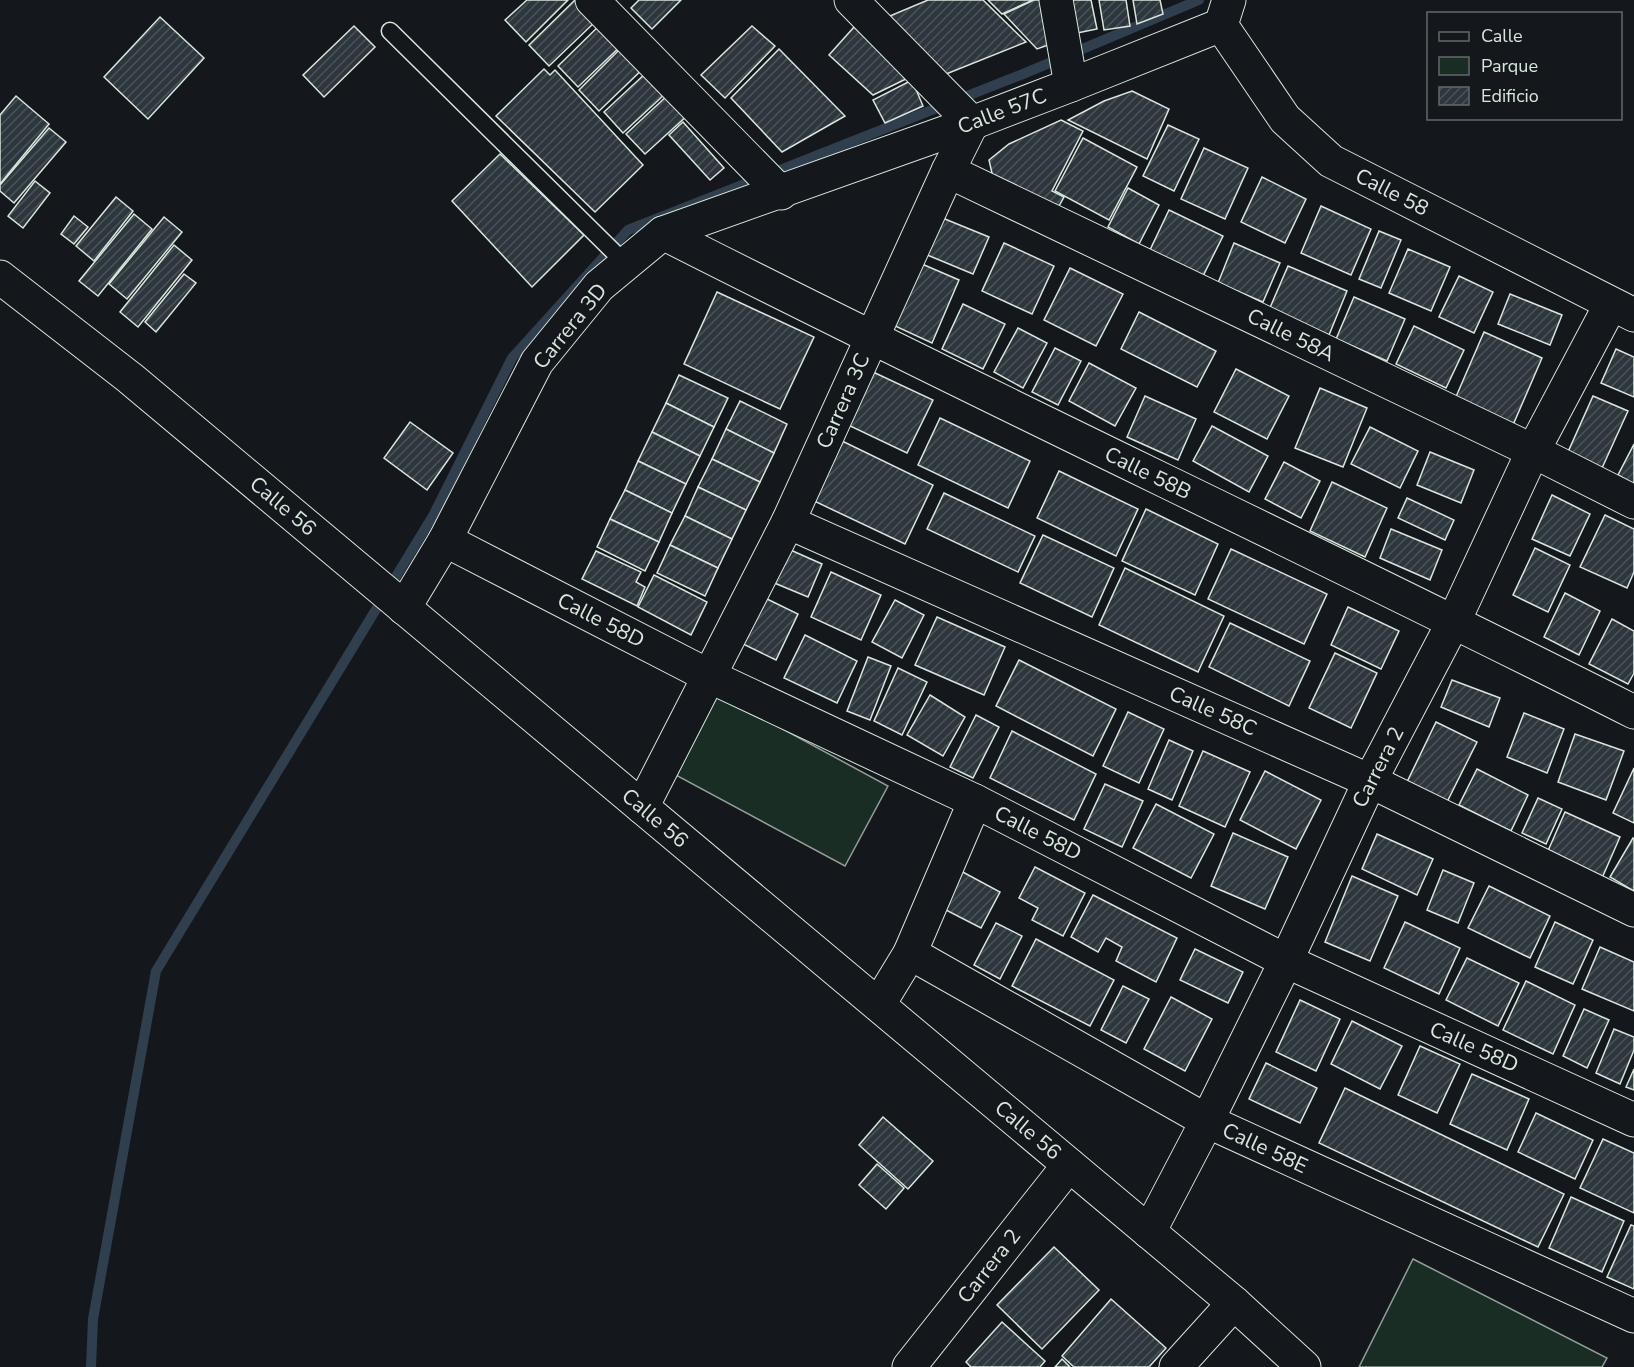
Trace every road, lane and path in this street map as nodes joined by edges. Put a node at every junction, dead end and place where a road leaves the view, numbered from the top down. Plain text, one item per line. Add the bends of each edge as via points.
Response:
1 (592, 0) edge
2 (850, 0) edge
3 (1056, 0) edge
4 (1225, 12) edge
5 (390, 31) dead end
6 (1071, 85) junction
7 (972, 123) junction
8 (948, 171) junction
9 (781, 192) junction
10 (663, 234) junction
11 (626, 264) junction
12 (0, 277) edge
13 (1622, 309) edge
14 (871, 339) junction
15 (1533, 451) junction
16 (1634, 502) edge
17 (788, 522) junction
18 (445, 540) junction
19 (404, 608) junction
20 (1454, 621) junction
21 (709, 676) junction
22 (1634, 712) edge
23 (1370, 781) junction
24 (975, 801) junction
25 (642, 807) junction
26 (1634, 910) edge
27 (910, 953) junction
28 (1286, 961) junction
29 (879, 1004) junction
30 (1634, 1120) edge
31 (1207, 1121) junction
32 (1069, 1165) junction
33 (1149, 1232) junction
34 (1234, 1303) junction
35 (1634, 1316) edge
36 (909, 1367) edge
37 (1176, 1367) edge
38 (1304, 1367) edge

1 - 9 street
2 - 7 street
3 - 6 street
4 - 6 street, Calle 57C
4 - 13 street, Calle 58 via 1285,119 1331,161
5 - 11 lane
6 - 7 street, Calle 57C
7 - 8 street, Carrera 3C
7 - 9 street, Calle 57C
8 - 14 street, Carrera 3C
8 - 15 street, Calle 58A
9 - 10 street, Carrera 3D
10 - 11 street, Carrera 3D
10 - 14 street, Calle 58B
11 - 18 street, Carrera 3D via 599,286 537,362
12 - 19 street, Calle 56 via 130,378
13 - 15 street, Carrera 2
14 - 17 street, Carrera 3C
14 - 20 street, Calle 58B
15 - 16 street, Calle 58A
15 - 20 street, Carrera 2
17 - 21 street, Carrera 3C
17 - 23 street, Calle 58C
18 - 19 street, Carrera 3D
18 - 21 street, Calle 58D
19 - 25 street, Calle 56
20 - 22 street, Calle 58B
20 - 23 street, Carrera 2
21 - 24 street, Calle 58D
21 - 25 street, Carrera 3C
23 - 26 street, Calle 58C
23 - 28 street, Carrera 2
24 - 27 street
24 - 28 street, Calle 58D
25 - 29 street, Calle 56
27 - 29 street
27 - 31 street, Calle 58E
28 - 30 street, Calle 58D
28 - 31 street, Carrera 2
29 - 32 street, Calle 56
31 - 33 street, Carrera 2
31 - 35 street, Calle 58E
32 - 33 street, Calle 56
32 - 36 street, Carrera 2
33 - 34 street, Calle 56
34 - 37 street
34 - 38 street, Calle 56

